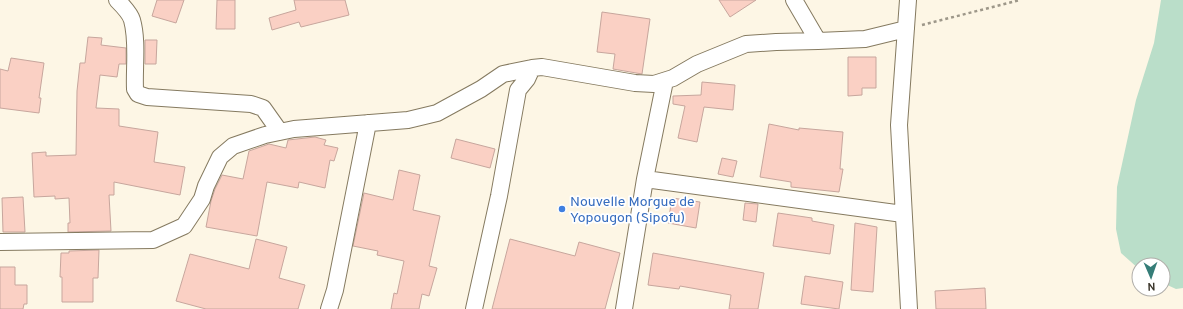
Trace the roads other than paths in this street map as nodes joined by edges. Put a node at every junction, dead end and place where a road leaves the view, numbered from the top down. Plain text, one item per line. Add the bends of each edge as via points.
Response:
1 (117, 0) edge
2 (794, 0) edge
3 (908, 0) edge
4 (906, 29) junction
5 (818, 41) junction
6 (532, 68) junction
7 (665, 81) junction
8 (368, 124) junction
9 (280, 132) junction
10 (645, 179) junction
11 (903, 214) junction
12 (0, 242) edge
13 (329, 309) edge
14 (474, 309) edge
15 (624, 309) edge
16 (909, 309) edge

1 - 9 street via 132,19 135,89 138,94 148,97 251,104 263,108
2 - 5 street
3 - 4 street
4 - 5 street via 865,39
4 - 11 street via 899,124
5 - 7 street via 746,44 697,64
6 - 7 street via 542,67 635,83 654,84
6 - 8 street via 503,74 437,113 408,120
6 - 14 street via 527,80 518,90 499,196
7 - 10 street
8 - 9 street
8 - 13 street
9 - 12 street via 233,146 220,157 202,199 184,226 153,240
10 - 11 street
10 - 15 street
11 - 16 street

